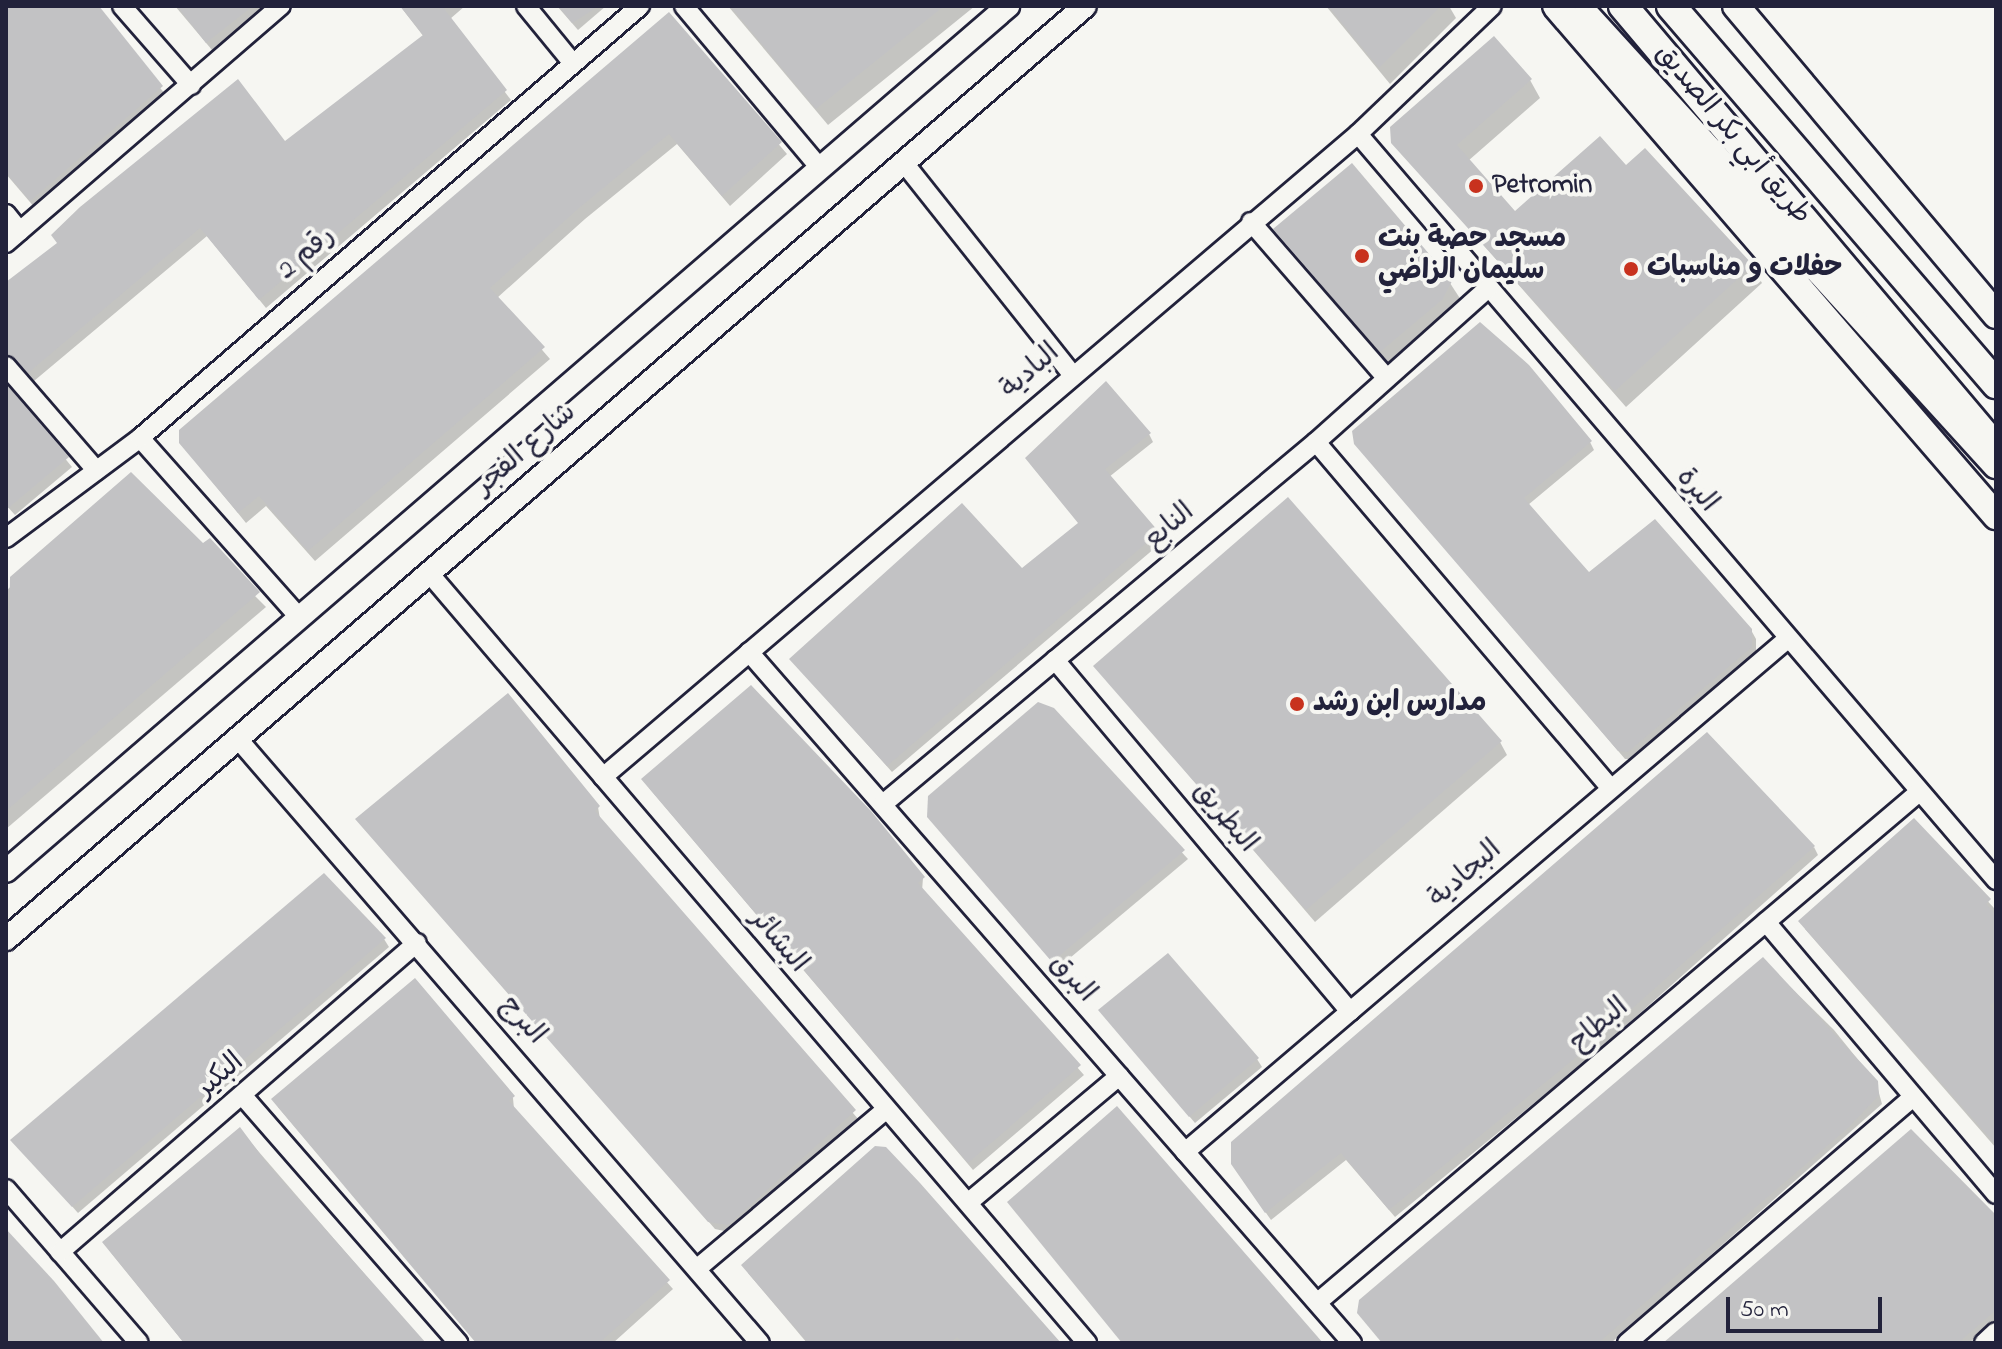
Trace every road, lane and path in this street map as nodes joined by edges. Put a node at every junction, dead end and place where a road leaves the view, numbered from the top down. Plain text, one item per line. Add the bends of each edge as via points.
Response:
1 (122, 6) edge
2 (281, 6) edge
3 (526, 6) edge
4 (640, 6) edge
5 (684, 6) edge
6 (1008, 6) edge
7 (1085, 6) edge
8 (1492, 6) edge
9 (1556, 6) edge
10 (1578, 6) edge
11 (1623, 6) edge
12 (1671, 6) edge
13 (1736, 6) edge
14 (571, 61) junction
15 (191, 85) junction
16 (1358, 134) junction
17 (904, 163) junction
18 (820, 168) junction
19 (6, 214) edge
20 (1251, 222) junction
21 (13, 237) edge
22 (1488, 288) junction
23 (1992, 312) edge
24 (6, 366) edge
25 (1072, 374) junction
26 (1385, 376) junction
27 (1996, 384) edge
28 (140, 438) junction
29 (1316, 442) junction
30 (1996, 448) edge
31 (1996, 465) edge
32 (96, 470) junction
33 (1996, 516) edge
34 (6, 538) edge
35 (429, 573) junction
36 (300, 618) junction
37 (1785, 641) junction
38 (749, 652) junction
39 (1055, 660) junction
40 (238, 739) junction
41 (603, 777) junction
42 (1610, 788) junction
43 (1918, 793) junction
44 (883, 804) junction
45 (6, 871) edge
46 (1996, 880) edge
47 (1766, 922) junction
48 (6, 939) edge
49 (417, 943) junction
50 (1350, 1012) junction
51 (1119, 1076) junction
52 (242, 1095) junction
53 (1912, 1098) junction
54 (884, 1111) junction
55 (1185, 1152) junction
56 (6, 1189) edge
57 (1996, 1194) edge
58 (969, 1202) junction
59 (60, 1252) junction
60 (699, 1267) junction
61 (1318, 1302) junction
62 (1996, 1332) edge
63 (139, 1343) edge
64 (458, 1343) edge
65 (760, 1343) edge
66 (1087, 1343) edge
67 (1352, 1343) edge
68 (1627, 1343) edge
69 (1984, 1343) edge

1 - 15 street
2 - 15 street
3 - 14 street
4 - 14 street, رقم 2
5 - 18 street
6 - 18 street, شارع الفجر
7 - 17 street, شارع الفجر
8 - 16 street, البادية
9 - 33 main road
10 - 31 main road
11 - 30 main road, طريق أبي بكر الصديق
12 - 27 main road, طريق أبي بكر الصديق
13 - 23 main road
14 - 28 street, رقم 2
15 - 21 street
16 - 20 street, البادية
16 - 22 street, البرة
17 - 25 street
17 - 35 street, شارع الفجر
18 - 36 street, شارع الفجر
19 - 21 street
20 - 25 street, البادية
20 - 26 street
22 - 26 street, النابع
22 - 37 street, البرة
24 - 32 street
25 - 38 street, البادية
26 - 29 street, النابع
28 - 32 street, رقم 2
28 - 36 street
29 - 39 street, النابع
29 - 42 street
32 - 34 street, رقم 2
35 - 40 street, شارع الفجر
35 - 41 street, البشائر
36 - 45 street, شارع الفجر
37 - 42 street, البجادية
37 - 43 street, البرة
38 - 41 street, البادية
38 - 44 street, البرق
39 - 44 street, النابع
39 - 50 street, البطريق
40 - 48 street, شارع الفجر
40 - 49 street, البرج
41 - 54 street, البشائر
42 - 50 street, البجادية
43 - 46 street, البرة
43 - 47 street, البطاح
44 - 51 street, البرق
47 - 53 street
47 - 61 street, البطاح
49 - 52 street, البكير
49 - 60 street, البرج
50 - 55 street, البجادية
51 - 55 street, البرق
51 - 58 street
52 - 59 street, البكير
52 - 64 street
53 - 57 street
53 - 68 street
54 - 58 street, البشائر
54 - 60 street
55 - 61 street, البرق
56 - 59 street
58 - 66 street, البشائر
59 - 63 street
60 - 65 street, البرج
61 - 67 street, البرق
62 - 69 street

